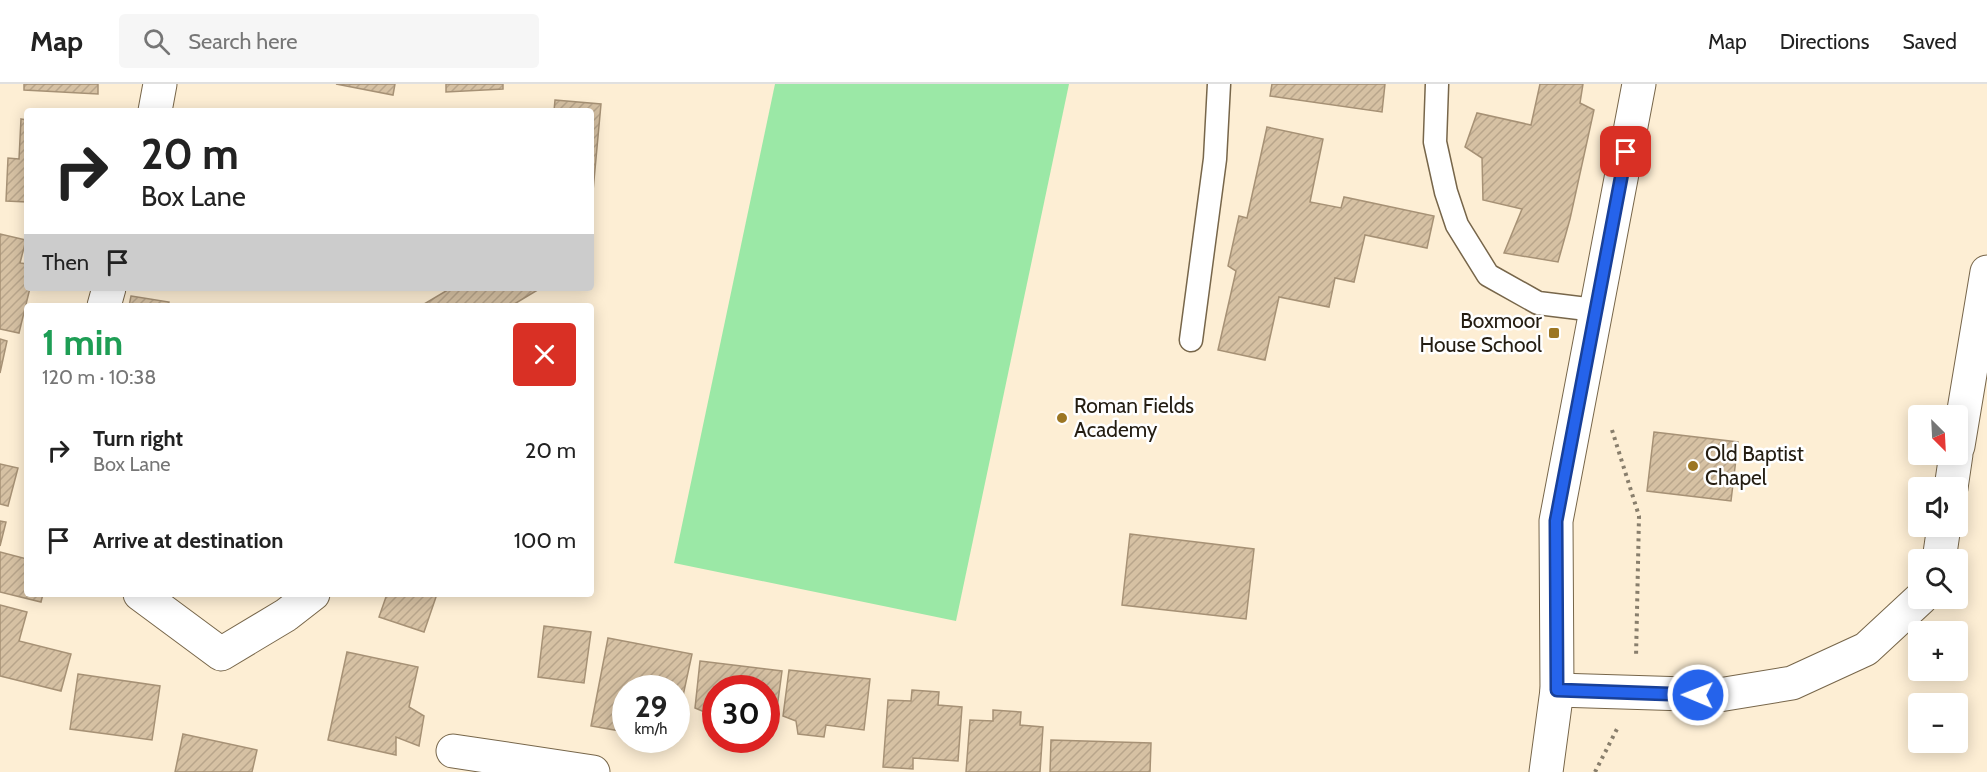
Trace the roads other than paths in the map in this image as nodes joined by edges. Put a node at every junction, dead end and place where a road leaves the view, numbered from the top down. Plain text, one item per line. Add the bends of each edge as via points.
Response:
1 (160, 84) edge
2 (1219, 84) edge
3 (1437, 84) edge
4 (1639, 84) edge
5 (156, 108) edge
6 (1985, 293) edge
7 (1595, 310) junction
8 (1191, 340) dead end
9 (1965, 405) edge
10 (144, 597) edge
11 (309, 597) edge
12 (1909, 609) edge
13 (1557, 690) junction
14 (453, 751) dead end
15 (593, 772) edge
16 (1546, 772) edge

1 - 5 street
2 - 8 lane via 1215,159
3 - 7 lane via 1435,142 1446,192 1457,225 1488,275 1538,303
4 - 7 street
6 - 9 street
7 - 13 street via 1556,521
10 - 11 street via 221,654
12 - 13 street via 1866,649 1792,684 1719,695
13 - 16 street
14 - 15 street

